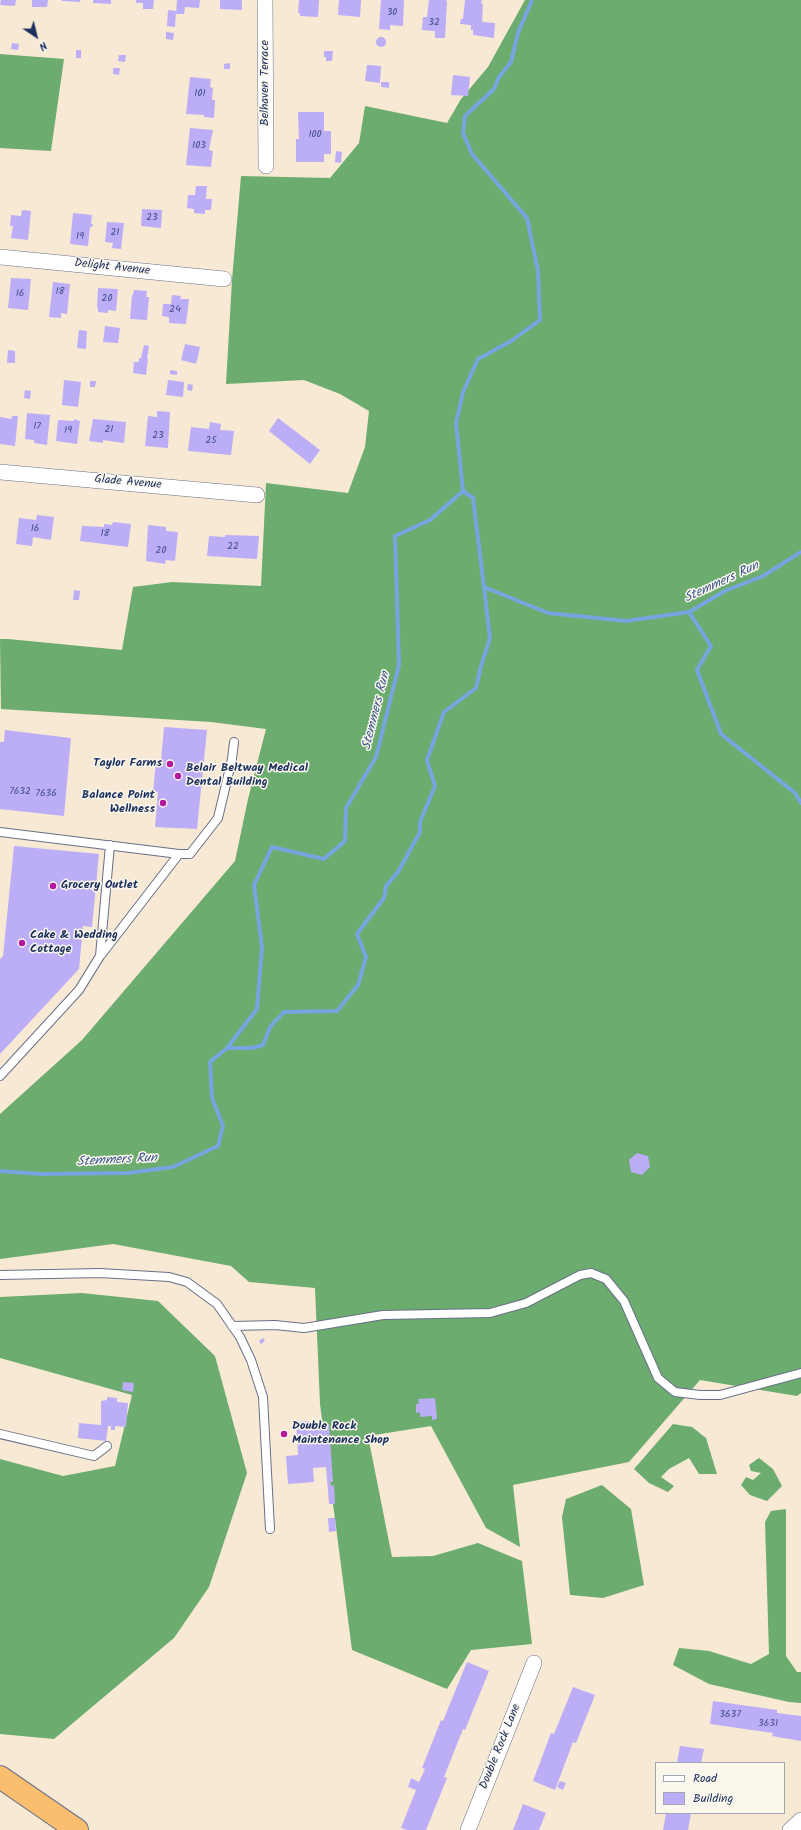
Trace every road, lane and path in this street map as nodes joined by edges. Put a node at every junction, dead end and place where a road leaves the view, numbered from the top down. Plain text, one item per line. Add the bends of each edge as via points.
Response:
1 (265, 0) edge
2 (266, 166) dead end
3 (0, 257) edge
4 (224, 279) dead end
5 (0, 472) edge
6 (257, 495) dead end
7 (234, 742) dead end
8 (0, 832) edge
9 (110, 845) junction
10 (179, 854) junction
11 (100, 956) junction
12 (0, 1076) edge
13 (0, 1275) edge
14 (232, 1326) junction
15 (801, 1373) edge
16 (0, 1434) edge
17 (107, 1446) dead end
18 (270, 1529) dead end
19 (534, 1663) dead end
20 (0, 1777) edge
21 (801, 1820) edge
22 (77, 1830) edge
23 (468, 1830) edge
24 (790, 1830) edge

1 - 2 street, Belhaven Terrace
3 - 4 street, Delight Avenue
5 - 6 street, Glade Avenue
7 - 10 lane via 218,818 190,854
8 - 9 lane
9 - 10 lane
9 - 11 lane
10 - 11 lane
11 - 12 lane via 78,990
13 - 14 lane via 100,1273 169,1276 187,1282 211,1299
14 - 15 lane via 275,1325 304,1328 383,1315 490,1313 526,1303 580,1275 591,1273 606,1279 624,1301 658,1378 675,1392 720,1395
14 - 18 lane via 251,1360 263,1397
16 - 17 lane via 94,1456
19 - 23 street, Double Rock Lane
20 - 22 highway
21 - 24 street

